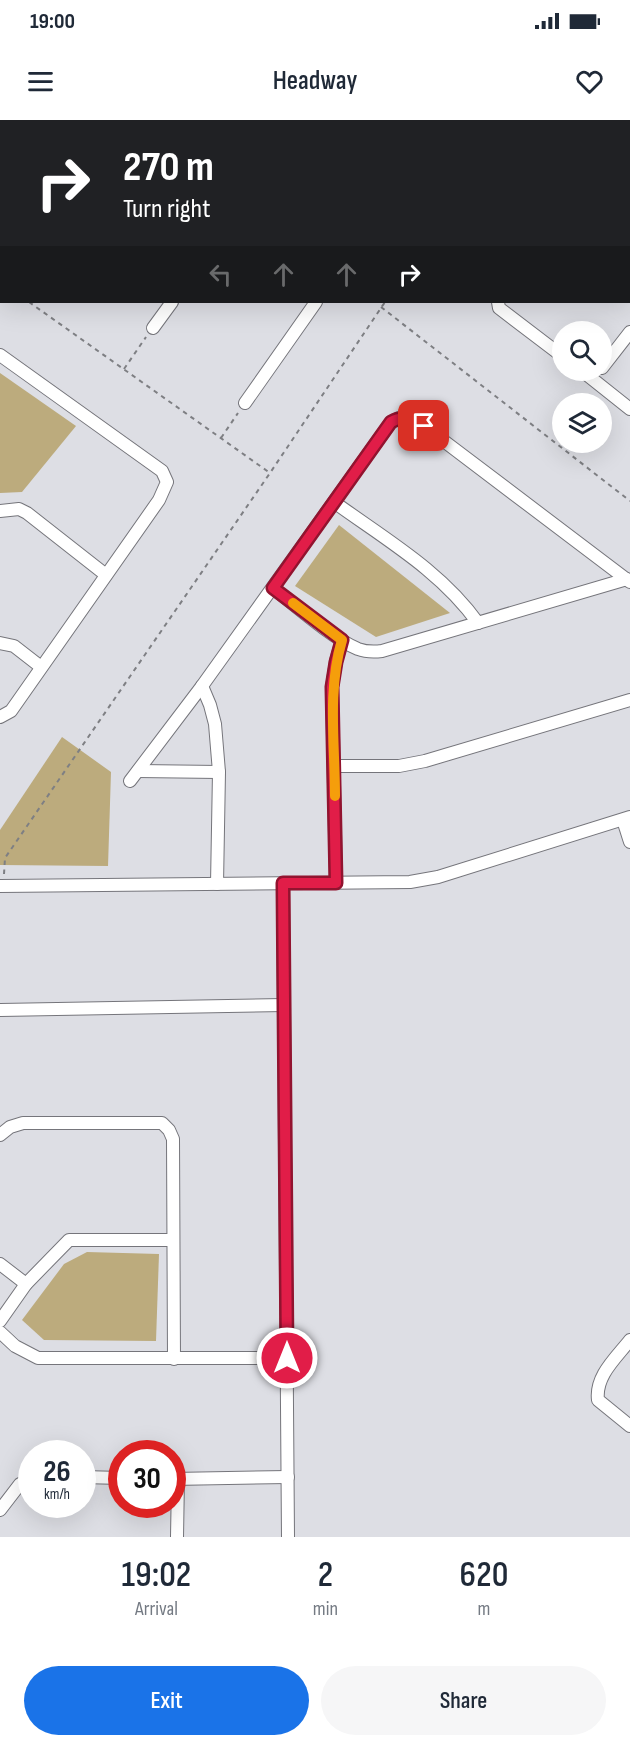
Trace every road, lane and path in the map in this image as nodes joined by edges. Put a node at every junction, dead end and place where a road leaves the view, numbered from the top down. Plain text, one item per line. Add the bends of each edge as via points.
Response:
1 (33, 303) edge
2 (171, 303) edge
3 (315, 303) edge
4 (384, 303) edge
5 (498, 303) edge
6 (381, 307) junction
7 (153, 328) joint
8 (630, 332) edge
9 (552, 348) edge
10 (0, 355) edge
11 (612, 355) edge
12 (124, 369) junction
13 (605, 381) edge
14 (245, 403) joint
15 (630, 409) edge
16 (220, 439) junction
17 (270, 473) junction
18 (630, 501) edge
19 (334, 502) junction
20 (0, 511) edge
21 (106, 575) junction
22 (629, 581) edge
23 (273, 588) junction
24 (478, 623) junction
25 (342, 640) junction
26 (0, 643) edge
27 (41, 667) junction
28 (202, 686) junction
29 (630, 700) edge
30 (0, 717) edge
31 (335, 766) junction
32 (219, 772) junction
33 (627, 818) edge
34 (630, 842) edge
35 (283, 883) junction
36 (336, 883) junction
37 (217, 884) junction
38 (2, 886) edge
39 (284, 1005) junction
40 (0, 1010) edge
41 (0, 1135) edge
42 (173, 1240) junction
43 (0, 1264) edge
44 (26, 1284) junction
45 (0, 1321) edge
46 (0, 1332) edge
47 (630, 1340) edge
48 (287, 1358) junction
49 (174, 1359) junction
50 (630, 1426) edge
51 (288, 1478) junction
52 (186, 1479) edge
53 (18, 1487) edge
54 (0, 1510) edge
55 (176, 1518) edge
56 (177, 1537) edge
57 (288, 1537) edge

1 - 12 path
2 - 7 street
3 - 14 street
4 - 6 path
5 - 9 street
6 - 17 path
6 - 18 path
7 - 12 path
8 - 11 street
10 - 21 street via 162,471 167,482 159,500
12 - 16 path
13 - 15 street
14 - 16 path
16 - 17 path
17 - 38 path via 5,858
19 - 22 street via 391,422 399,417 408,418 424,426
19 - 23 street
19 - 24 street via 440,579
20 - 21 street via 19,509 27,513
21 - 27 street
22 - 24 street
23 - 25 street
23 - 28 street
24 - 25 street via 382,651 359,650
25 - 31 street via 332,687
26 - 27 street via 14,646
27 - 30 street via 11,711
28 - 32 street via 215,724
28 - 32 street via 134,776
29 - 31 street via 425,761 399,766
31 - 36 street
32 - 37 street
33 - 34 street
33 - 36 street via 438,876 410,882
35 - 36 street
35 - 37 street
35 - 39 street
37 - 38 street
39 - 40 street
39 - 48 street
41 - 42 street via 23,1123 162,1123 173,1139
42 - 44 street via 69,1240
42 - 49 street
43 - 44 street
44 - 45 street
46 - 49 street via 15,1346 38,1358
47 - 50 street via 605,1371 597,1388 598,1400
48 - 49 street
48 - 51 street
51 - 52 street
51 - 57 street
53 - 54 street
55 - 56 street

